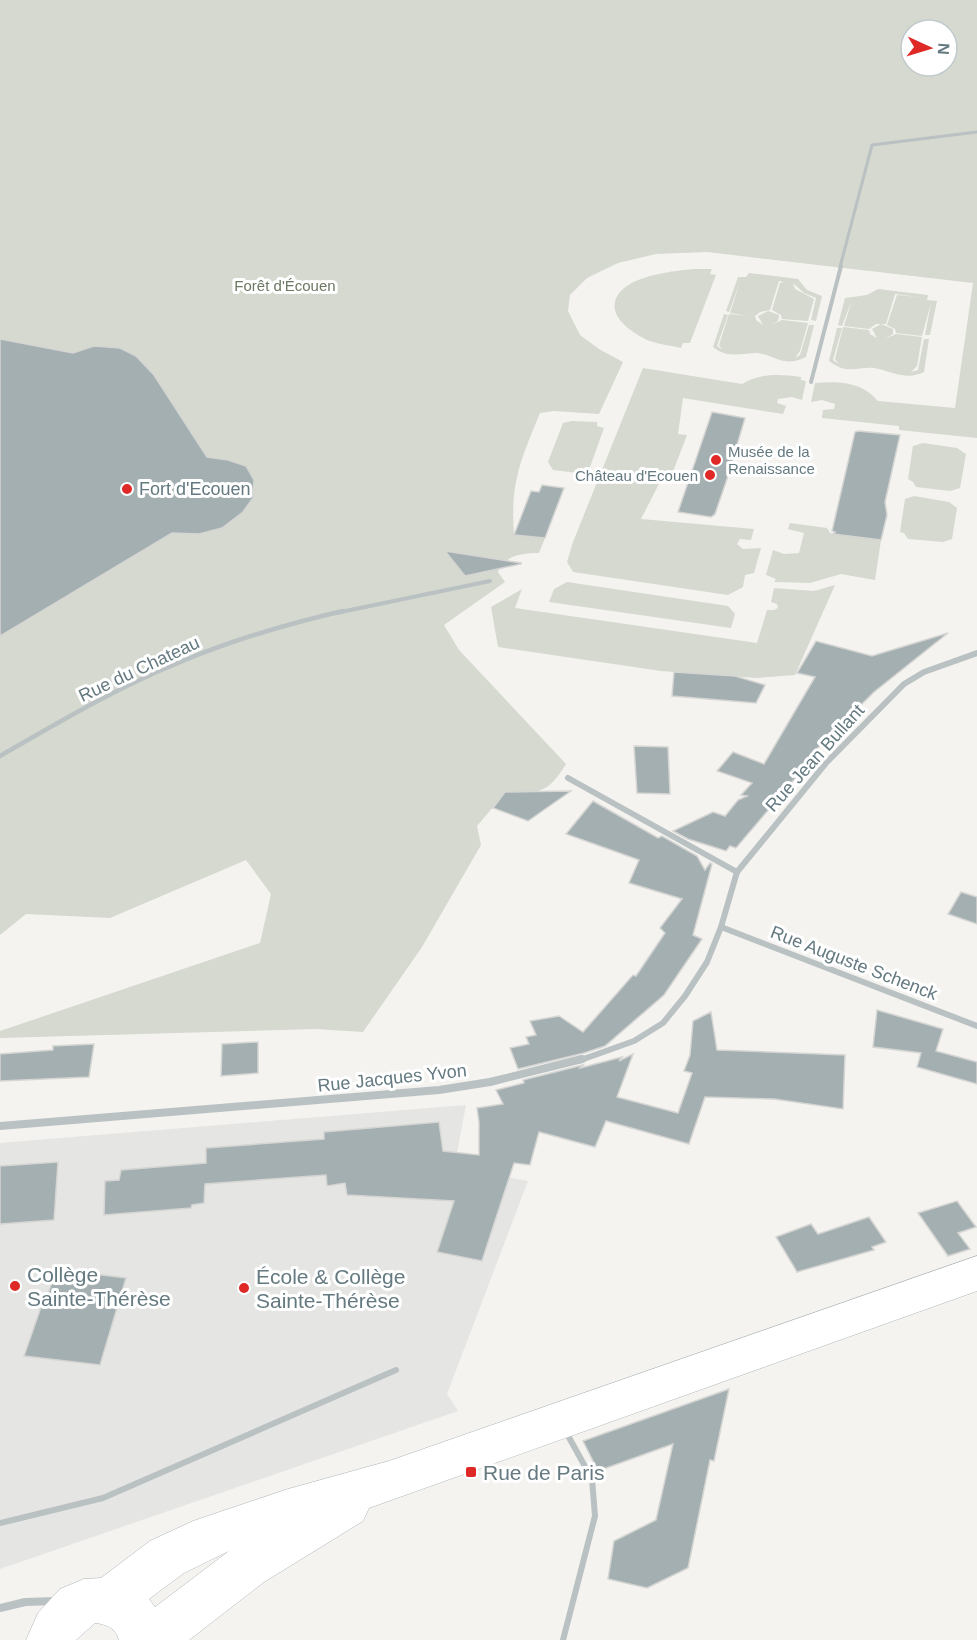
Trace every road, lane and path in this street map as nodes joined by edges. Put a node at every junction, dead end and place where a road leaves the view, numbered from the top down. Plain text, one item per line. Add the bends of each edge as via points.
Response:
1 (977, 132) edge
2 (811, 382) dead end
3 (490, 581) dead end
4 (977, 653) edge
5 (0, 756) edge
6 (568, 778) dead end
7 (737, 872) junction
8 (721, 927) junction
9 (977, 1026) edge
10 (0, 1126) edge
11 (977, 1273) edge
12 (396, 1371) dead end
13 (559, 1420) junction
14 (389, 1482) junction
15 (0, 1523) edge
16 (95, 1602) junction
17 (0, 1608) edge
18 (50, 1640) edge
19 (143, 1640) edge
20 (151, 1640) edge
21 (563, 1640) edge

1 - 2 street via 872,145
3 - 5 lane, Rue du Chateau via 236,640 161,670
4 - 7 street, Rue Jean Bullant via 924,672 904,684 826,763
6 - 7 street
7 - 8 street, Rue Jean Bullant
8 - 9 street, Rue Auguste Schenck
8 - 10 street, Rue Jacques Yvon via 706,962 663,1023 634,1041 571,1063 439,1090
11 - 13 main road
12 - 15 lane via 103,1498
13 - 14 main road
13 - 21 lane via 592,1479 595,1516
14 - 16 main road via 210,1536 167,1557
14 - 20 main road via 247,1566
16 - 17 street via 25,1602
16 - 18 main road via 66,1615
16 - 19 main road via 130,1611 142,1627

